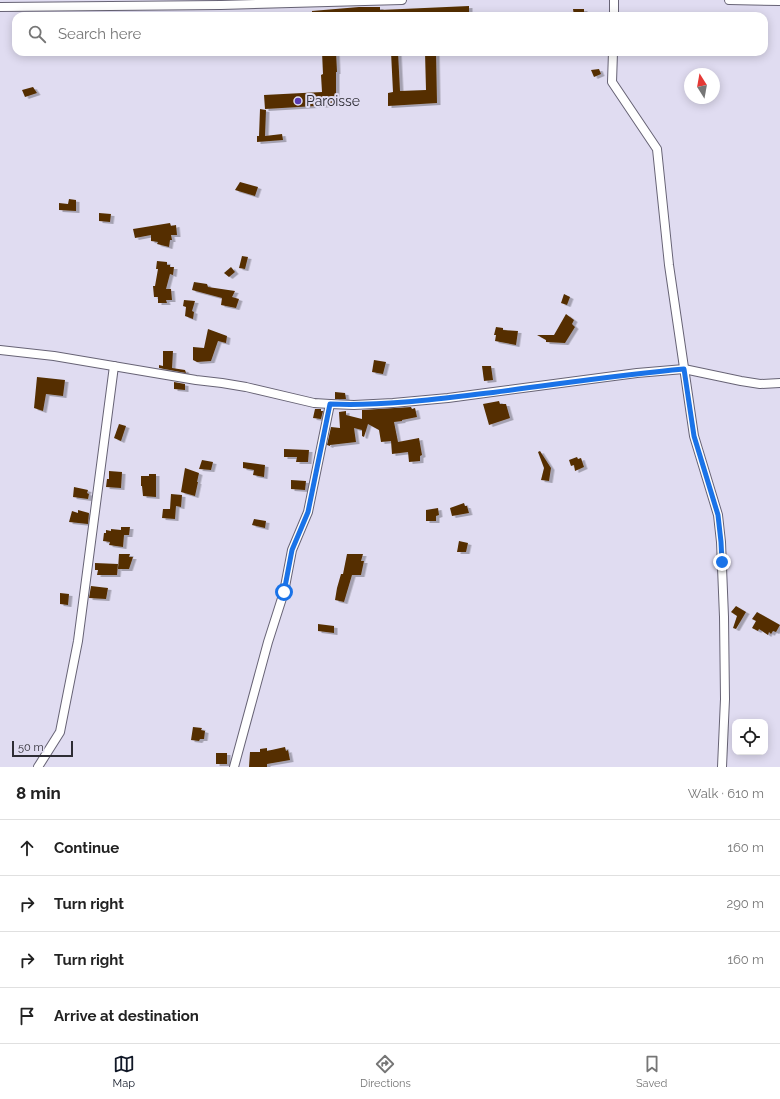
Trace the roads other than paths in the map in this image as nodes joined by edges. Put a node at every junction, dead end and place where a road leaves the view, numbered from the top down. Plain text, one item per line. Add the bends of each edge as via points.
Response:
1 (402, 0) edge
2 (614, 0) edge
3 (730, 0) edge
4 (780, 1) edge
5 (0, 7) edge
6 (614, 12) edge
7 (613, 56) edge
8 (0, 350) edge
9 (114, 366) junction
10 (684, 369) junction
11 (780, 383) edge
12 (330, 404) junction
13 (38, 767) edge
14 (234, 767) edge
15 (722, 767) edge

1 - 5 street via 221,6
2 - 6 street
3 - 4 street
7 - 10 street via 612,82 657,149 669,265
8 - 9 street
9 - 12 street via 246,387 314,403
9 - 13 street via 78,641 60,732
10 - 11 street via 760,384
10 - 12 street via 448,398 354,405
10 - 15 street via 694,436 718,515 721,542 725,700
12 - 14 street via 308,512 292,550 284,592

